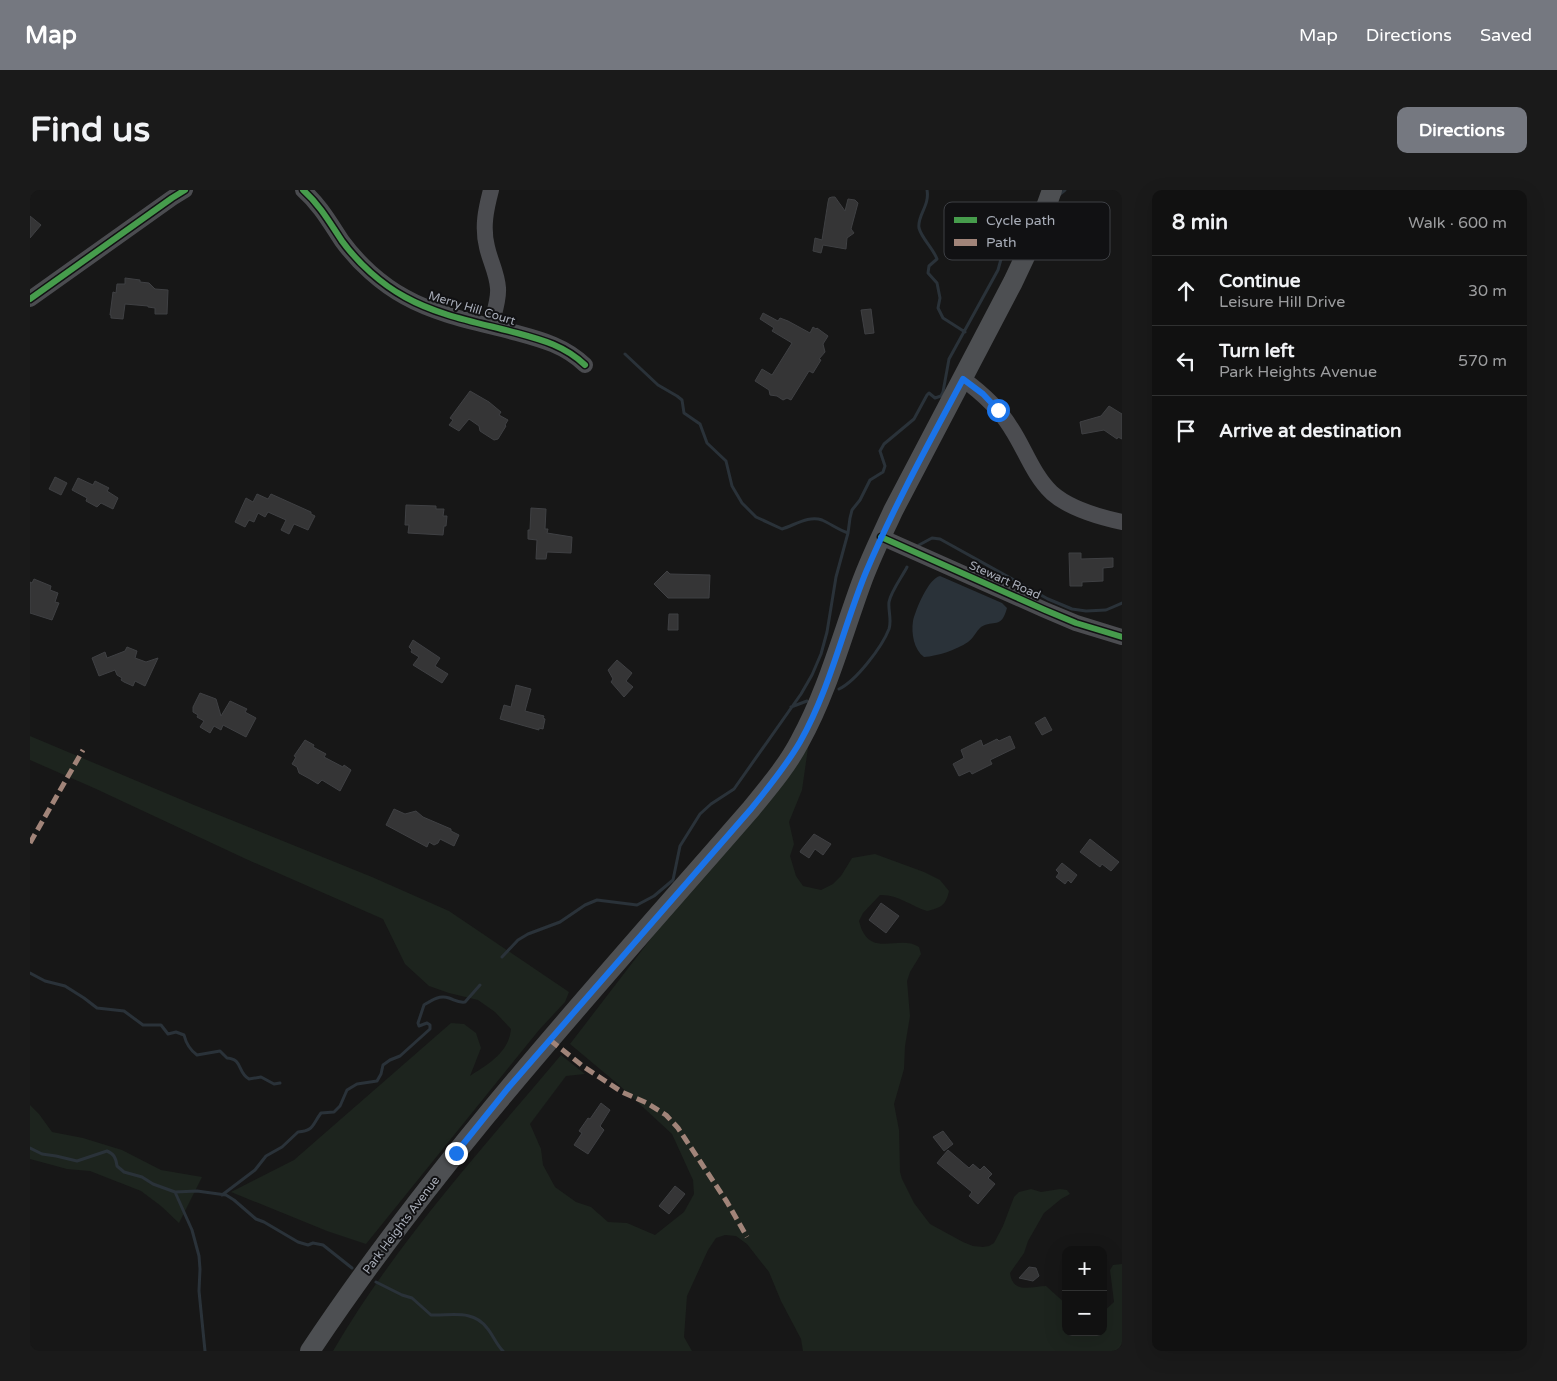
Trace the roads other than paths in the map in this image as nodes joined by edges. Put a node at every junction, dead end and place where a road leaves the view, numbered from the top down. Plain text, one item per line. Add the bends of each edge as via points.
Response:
1 (186, 190) edge
2 (303, 190) edge
3 (491, 190) edge
4 (1052, 190) edge
5 (1048, 202) edge
6 (1023, 260) edge
7 (30, 299) edge
8 (491, 325) junction
9 (585, 364) dead end
10 (963, 379) junction
11 (1122, 522) edge
12 (881, 538) junction
13 (1122, 637) edge
14 (310, 1351) edge

1 - 7 street
2 - 8 street, Merry Hill Court via 323,211 355,256 385,284 404,297 442,313
3 - 8 street via 484,225 498,287
4 - 5 main road, Park Heights Avenue
6 - 10 main road, Park Heights Avenue
8 - 9 street, Merry Hill Court via 550,342 574,354
10 - 11 street via 998,410 1041,481 1052,493 1070,505
10 - 12 main road, Park Heights Avenue
12 - 13 street, Stewart Road via 1053,613
12 - 14 main road, Park Heights Avenue via 813,714 786,763 751,809 509,1087 380,1250

